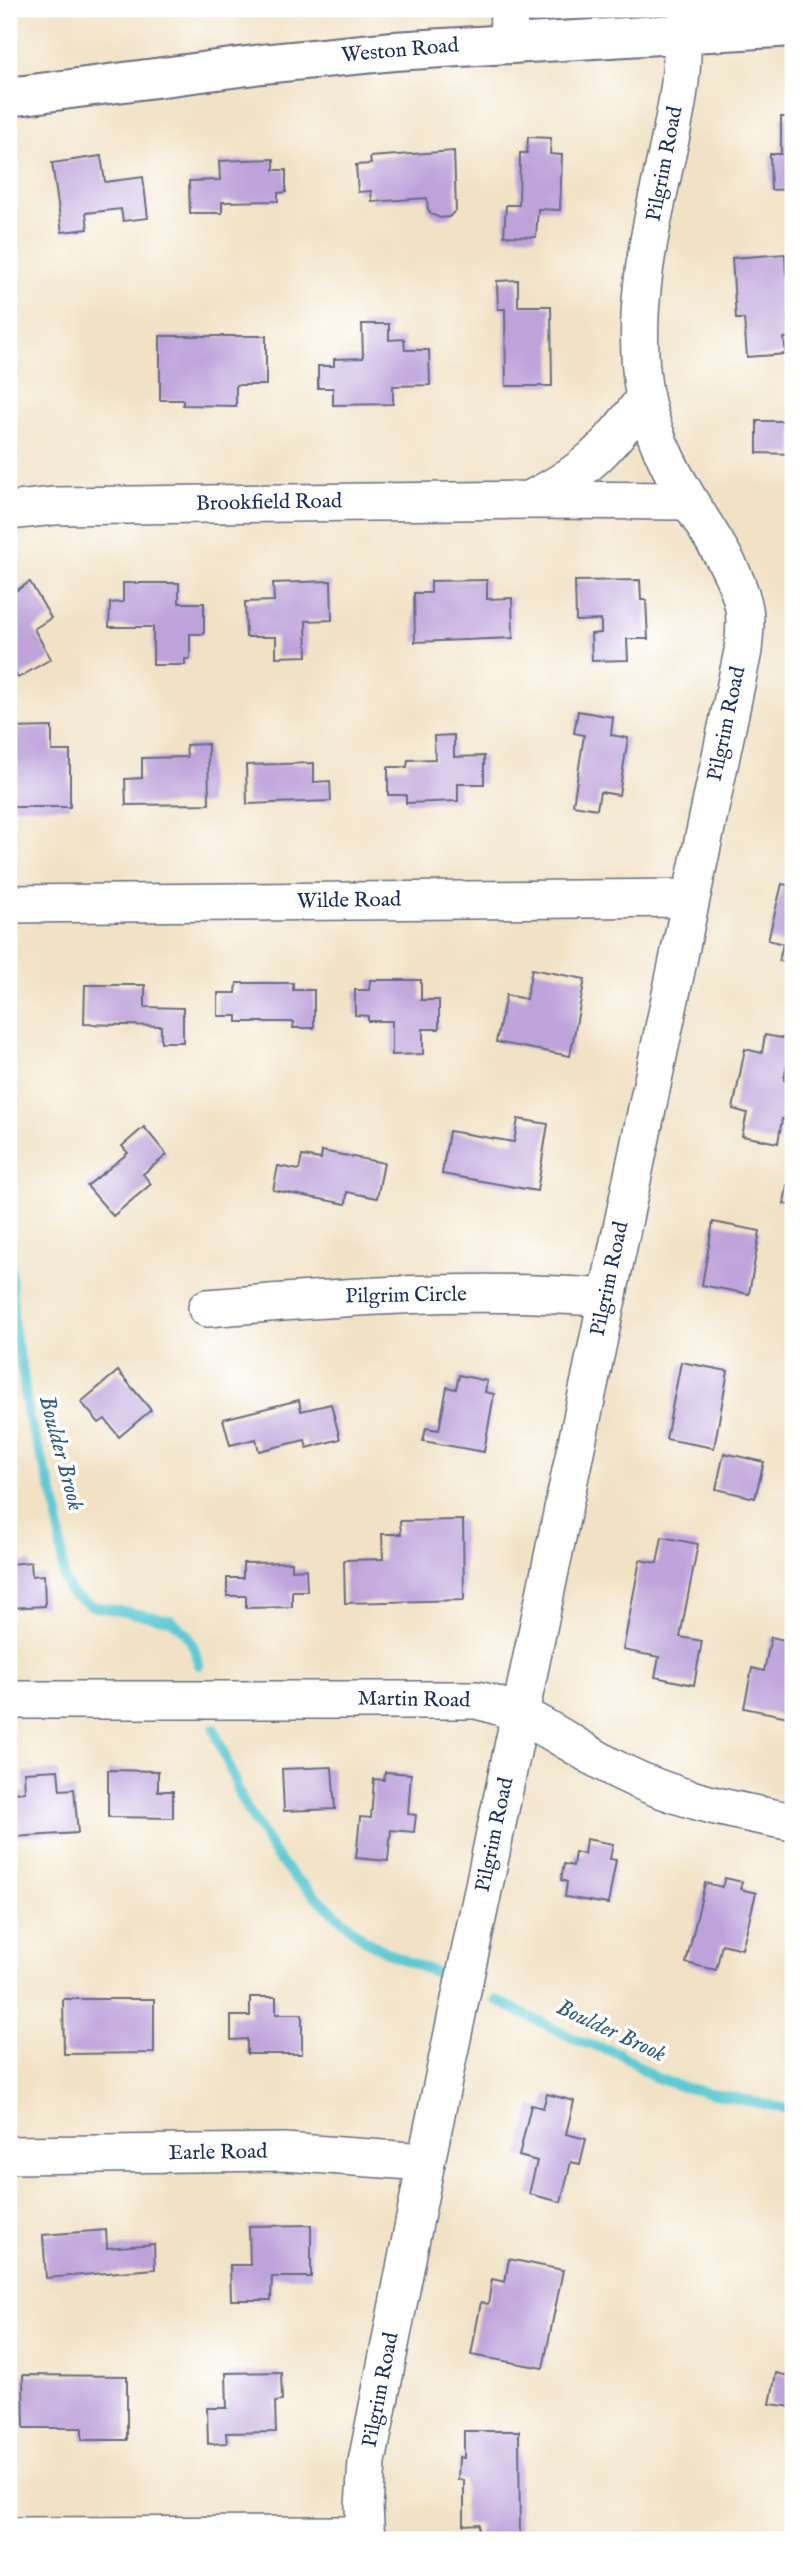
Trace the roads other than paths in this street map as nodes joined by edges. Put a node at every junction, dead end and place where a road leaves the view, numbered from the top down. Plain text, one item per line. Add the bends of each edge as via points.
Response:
1 (509, 26) edge
2 (793, 27) edge
3 (682, 35) junction
4 (9, 97) edge
5 (645, 398) junction
6 (529, 499) junction
7 (689, 501) junction
8 (9, 511) edge
9 (689, 898) junction
10 (9, 904) edge
11 (606, 1298) junction
12 (207, 1308) dead end
13 (9, 1700) edge
14 (521, 1714) junction
15 (793, 1822) edge
16 (9, 2155) edge
17 (426, 2162) junction
18 (9, 2536) edge
19 (365, 2538) edge

1 - 3 main road, Weston Road
1 - 4 main road, Weston Road
2 - 3 main road, Weston Road
3 - 5 street, Pilgrim Road via 678,102 642,293 640,359
5 - 6 street, Brookfield Road via 620,433 589,464
5 - 7 street, Pilgrim Road via 664,453
6 - 7 street, Brookfield Road
6 - 8 street, Brookfield Road via 54,506
7 - 9 street, Pilgrim Road via 733,574 745,620 743,651
9 - 10 street, Wilde Road
9 - 11 street, Pilgrim Road
11 - 12 street, Pilgrim Circle via 506,1294 350,1297
11 - 14 street, Pilgrim Road
13 - 14 street, Martin Road via 460,1699 491,1703
14 - 15 street, Martin Road via 660,1790 701,1804
14 - 17 street, Pilgrim Road
16 - 17 street, Earle Road via 284,2152
17 - 19 street, Pilgrim Road via 370,2449 364,2487
18 - 19 street

